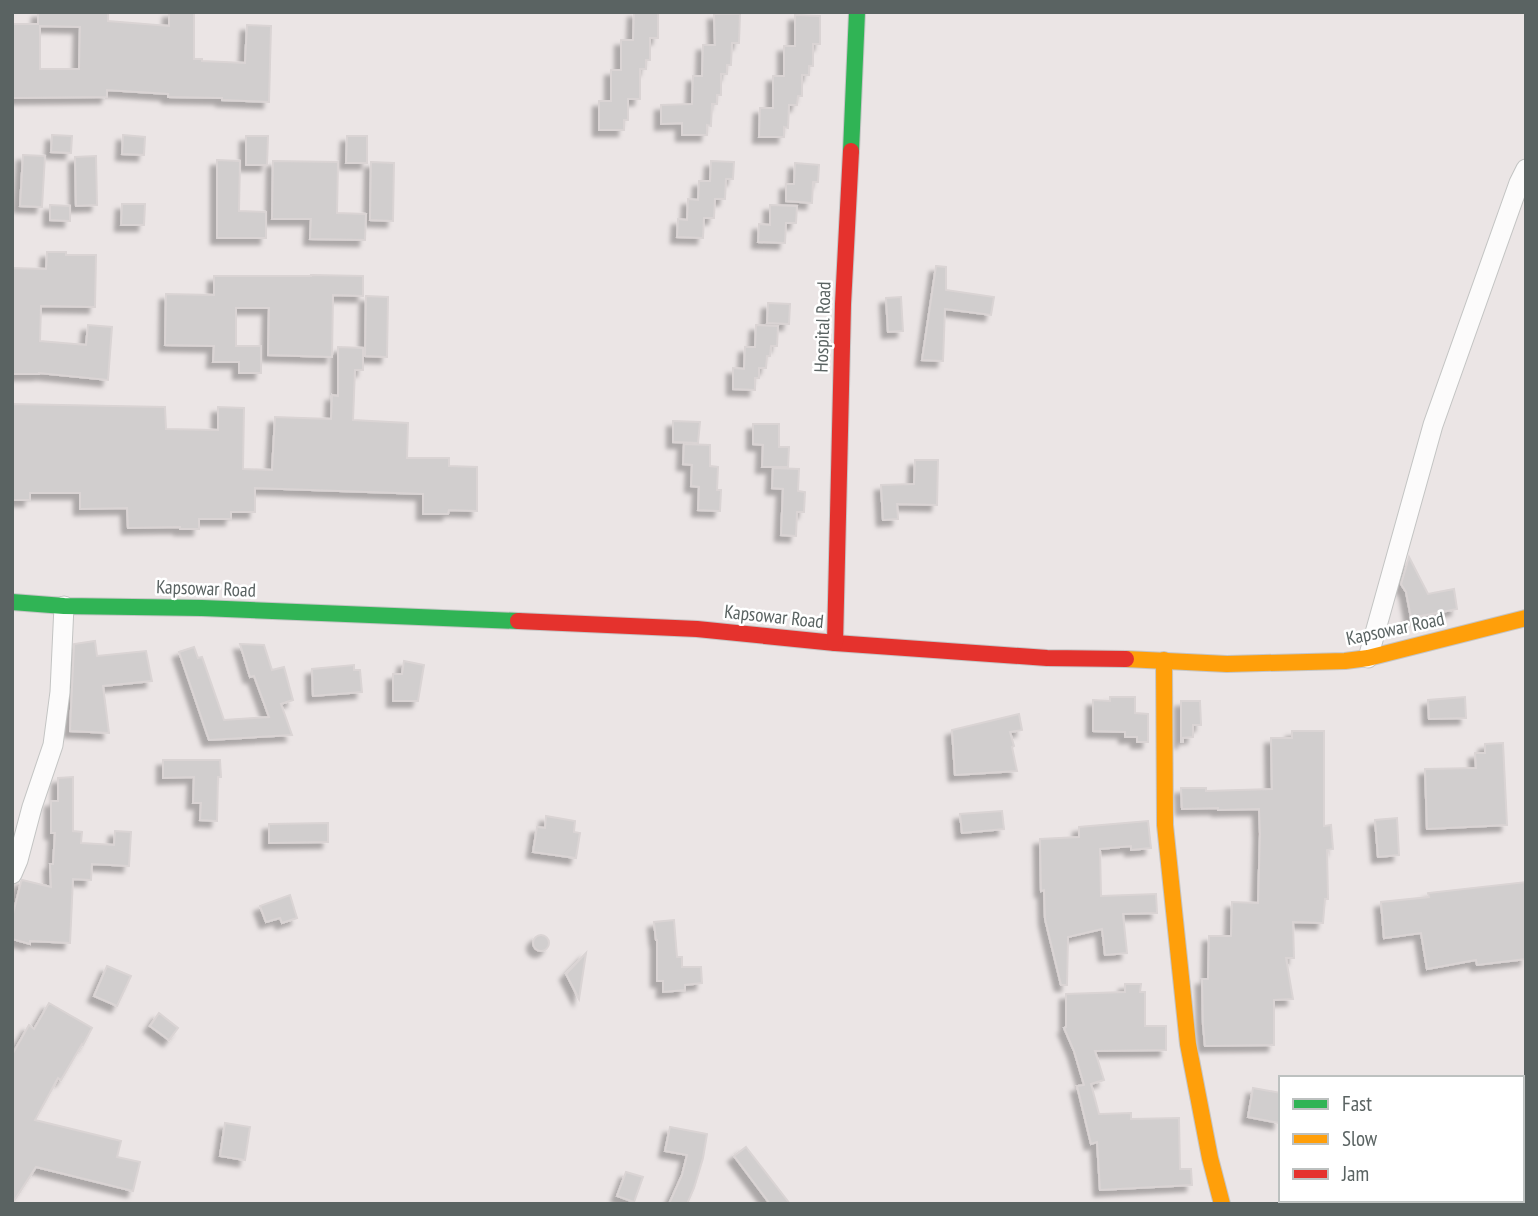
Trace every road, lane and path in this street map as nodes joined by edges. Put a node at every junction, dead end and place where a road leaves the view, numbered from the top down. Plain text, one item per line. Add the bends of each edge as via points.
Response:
1 (857, 12) edge
2 (1526, 169) edge
3 (12, 602) edge
4 (64, 606) junction
5 (1526, 618) edge
6 (835, 643) junction
7 (1368, 658) junction
8 (1164, 660) junction
9 (12, 874) edge
10 (1222, 1204) edge

1 - 6 main road, Hospital Road via 843,304
2 - 7 street via 1433,425
3 - 4 main road, Kapsowar Road
4 - 6 main road, Kapsowar Road via 683,629
4 - 9 street via 53,745
5 - 7 main road, Kapsowar Road
6 - 8 main road, Kapsowar Road via 1047,658
7 - 8 main road, Kapsowar Road via 1227,664
8 - 10 main road via 1170,880 1188,1044

